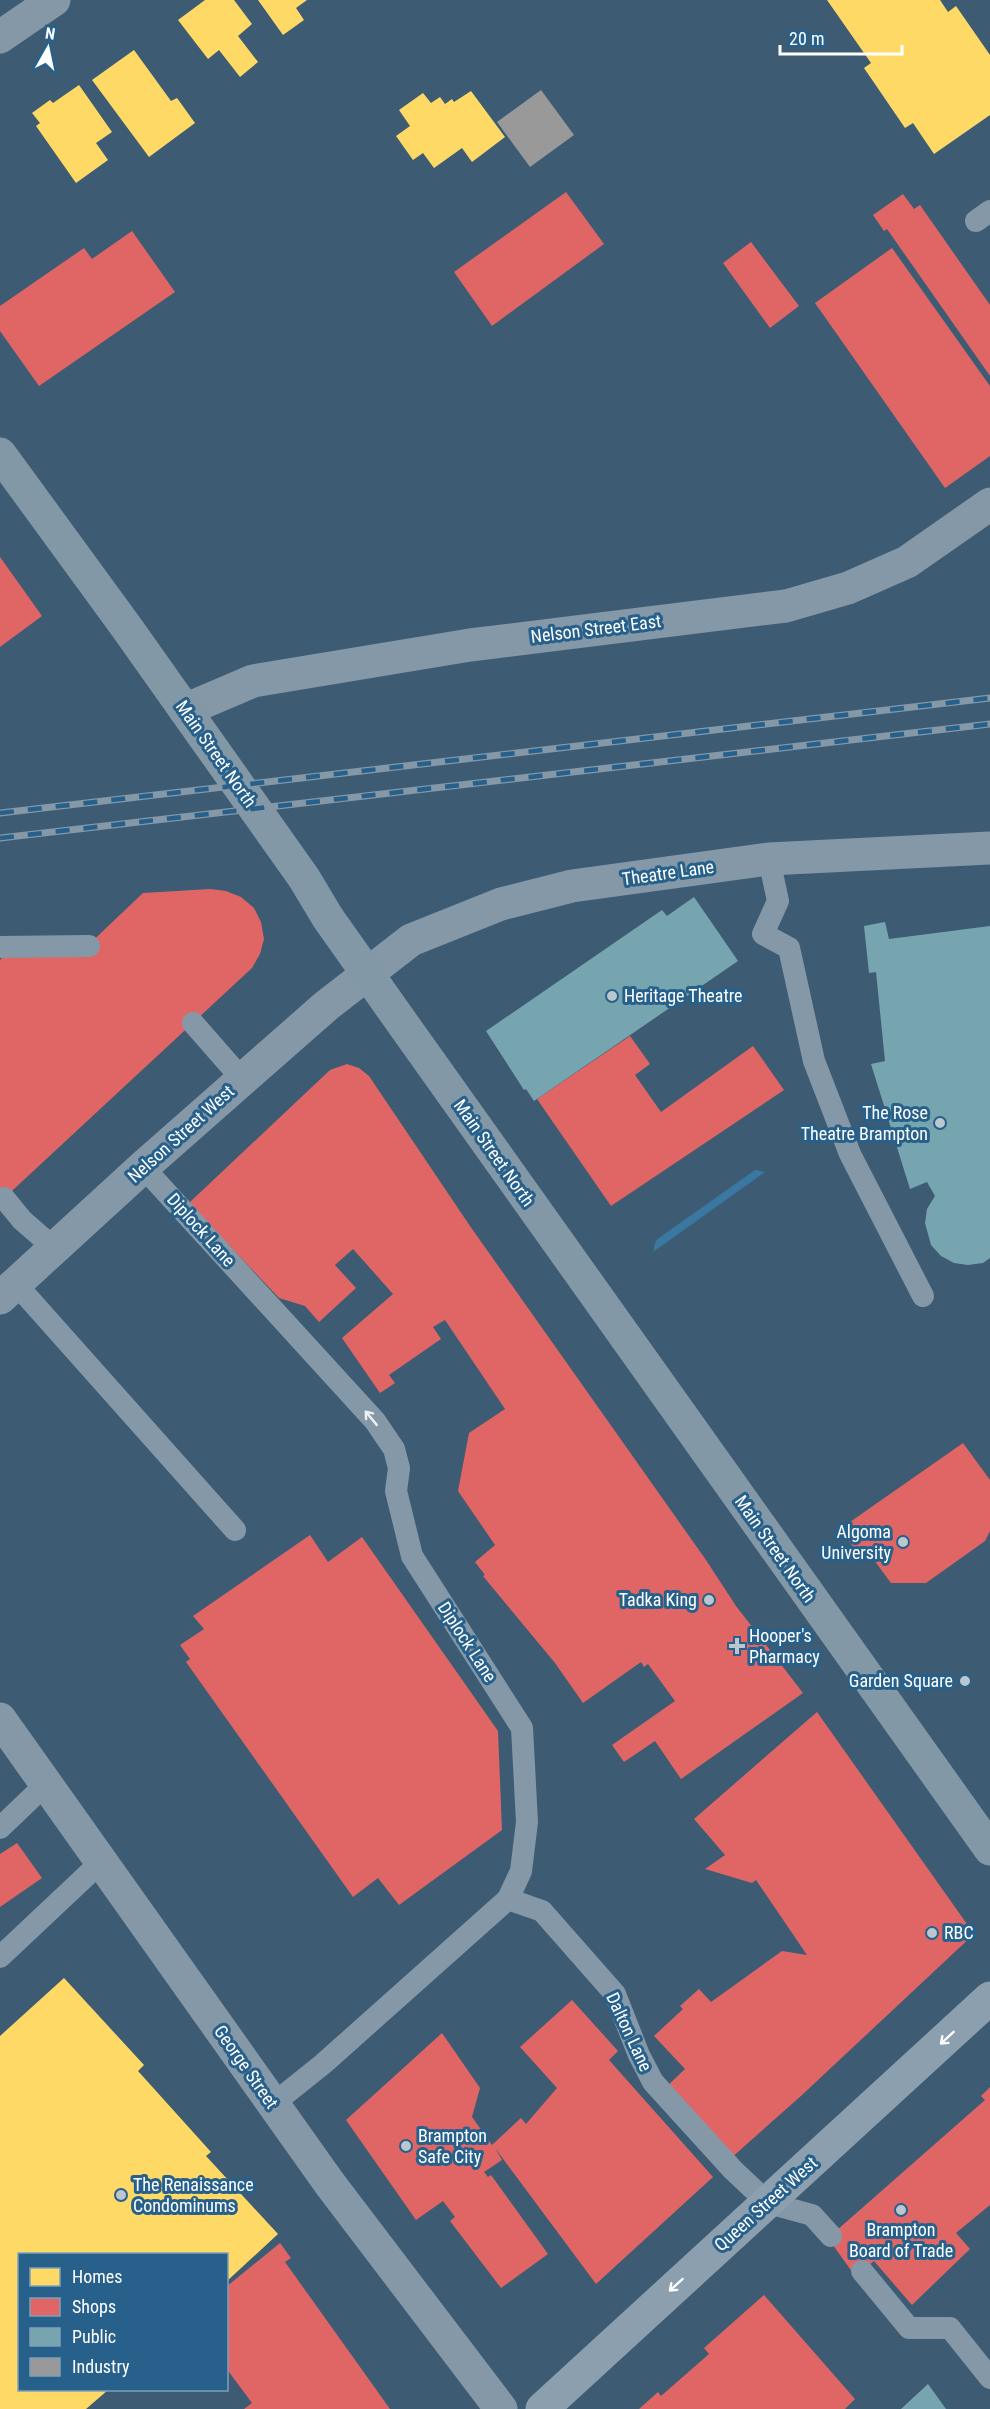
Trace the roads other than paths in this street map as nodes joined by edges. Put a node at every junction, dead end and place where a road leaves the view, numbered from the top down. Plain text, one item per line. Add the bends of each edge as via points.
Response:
1 (54, 0) edge
2 (0, 37) edge
3 (0, 454) edge
4 (990, 504) edge
5 (185, 710) junction
6 (990, 848) edge
7 (769, 859) junction
8 (88, 946) dead end
9 (0, 947) edge
10 (367, 974) junction
11 (193, 1023) dead end
12 (242, 1079) junction
13 (143, 1167) junction
14 (4, 1198) dead end
15 (54, 1248) junction
16 (8, 1291) edge
17 (924, 1296) dead end
18 (235, 1530) dead end
19 (0, 1719) edge
20 (46, 1784) junction
21 (0, 1828) edge
22 (990, 1850) edge
23 (101, 1862) junction
24 (508, 1899) junction
25 (0, 1957) edge
26 (990, 1998) edge
27 (273, 2104) junction
28 (768, 2203) junction
29 (831, 2235) dead end
30 (862, 2271) dead end
31 (990, 2378) edge
32 (501, 2409) edge
33 (542, 2409) edge

1 - 2 street
3 - 5 main road, Main Street North
4 - 5 street, Nelson Street East via 907,562 848,588 786,606 470,645 253,681
5 - 10 main road, Main Street North
6 - 7 street, Theatre Lane
7 - 10 street, Theatre Lane via 572,886 501,904 411,940
7 - 17 lane via 778,901 764,934 789,948 814,1061 850,1154
8 - 9 lane
10 - 12 street, Nelson Street West
10 - 22 main road, Main Street North
11 - 12 lane
12 - 13 street, Nelson Street West
13 - 15 street, Nelson Street West
24 -> 13 lane, Diplock Lane via 521,1871 527,1822 522,1728 412,1556 396,1491 399,1468 394,1449 375,1421
14 - 15 lane
15 - 16 street, Nelson Street West
16 - 18 lane
19 - 20 street, George Street
20 - 21 lane
20 - 23 street, George Street
23 - 25 lane
23 - 27 street, George Street
24 - 27 lane, Diplock Lane
24 - 28 lane, Dalton Lane via 542,1911 615,1994 653,2082
26 -> 28 main road, Queen Street West
27 - 32 street, George Street
28 - 29 lane via 812,2215
28 -> 33 main road, Queen Street West
30 - 31 lane via 909,2328 950,2328

